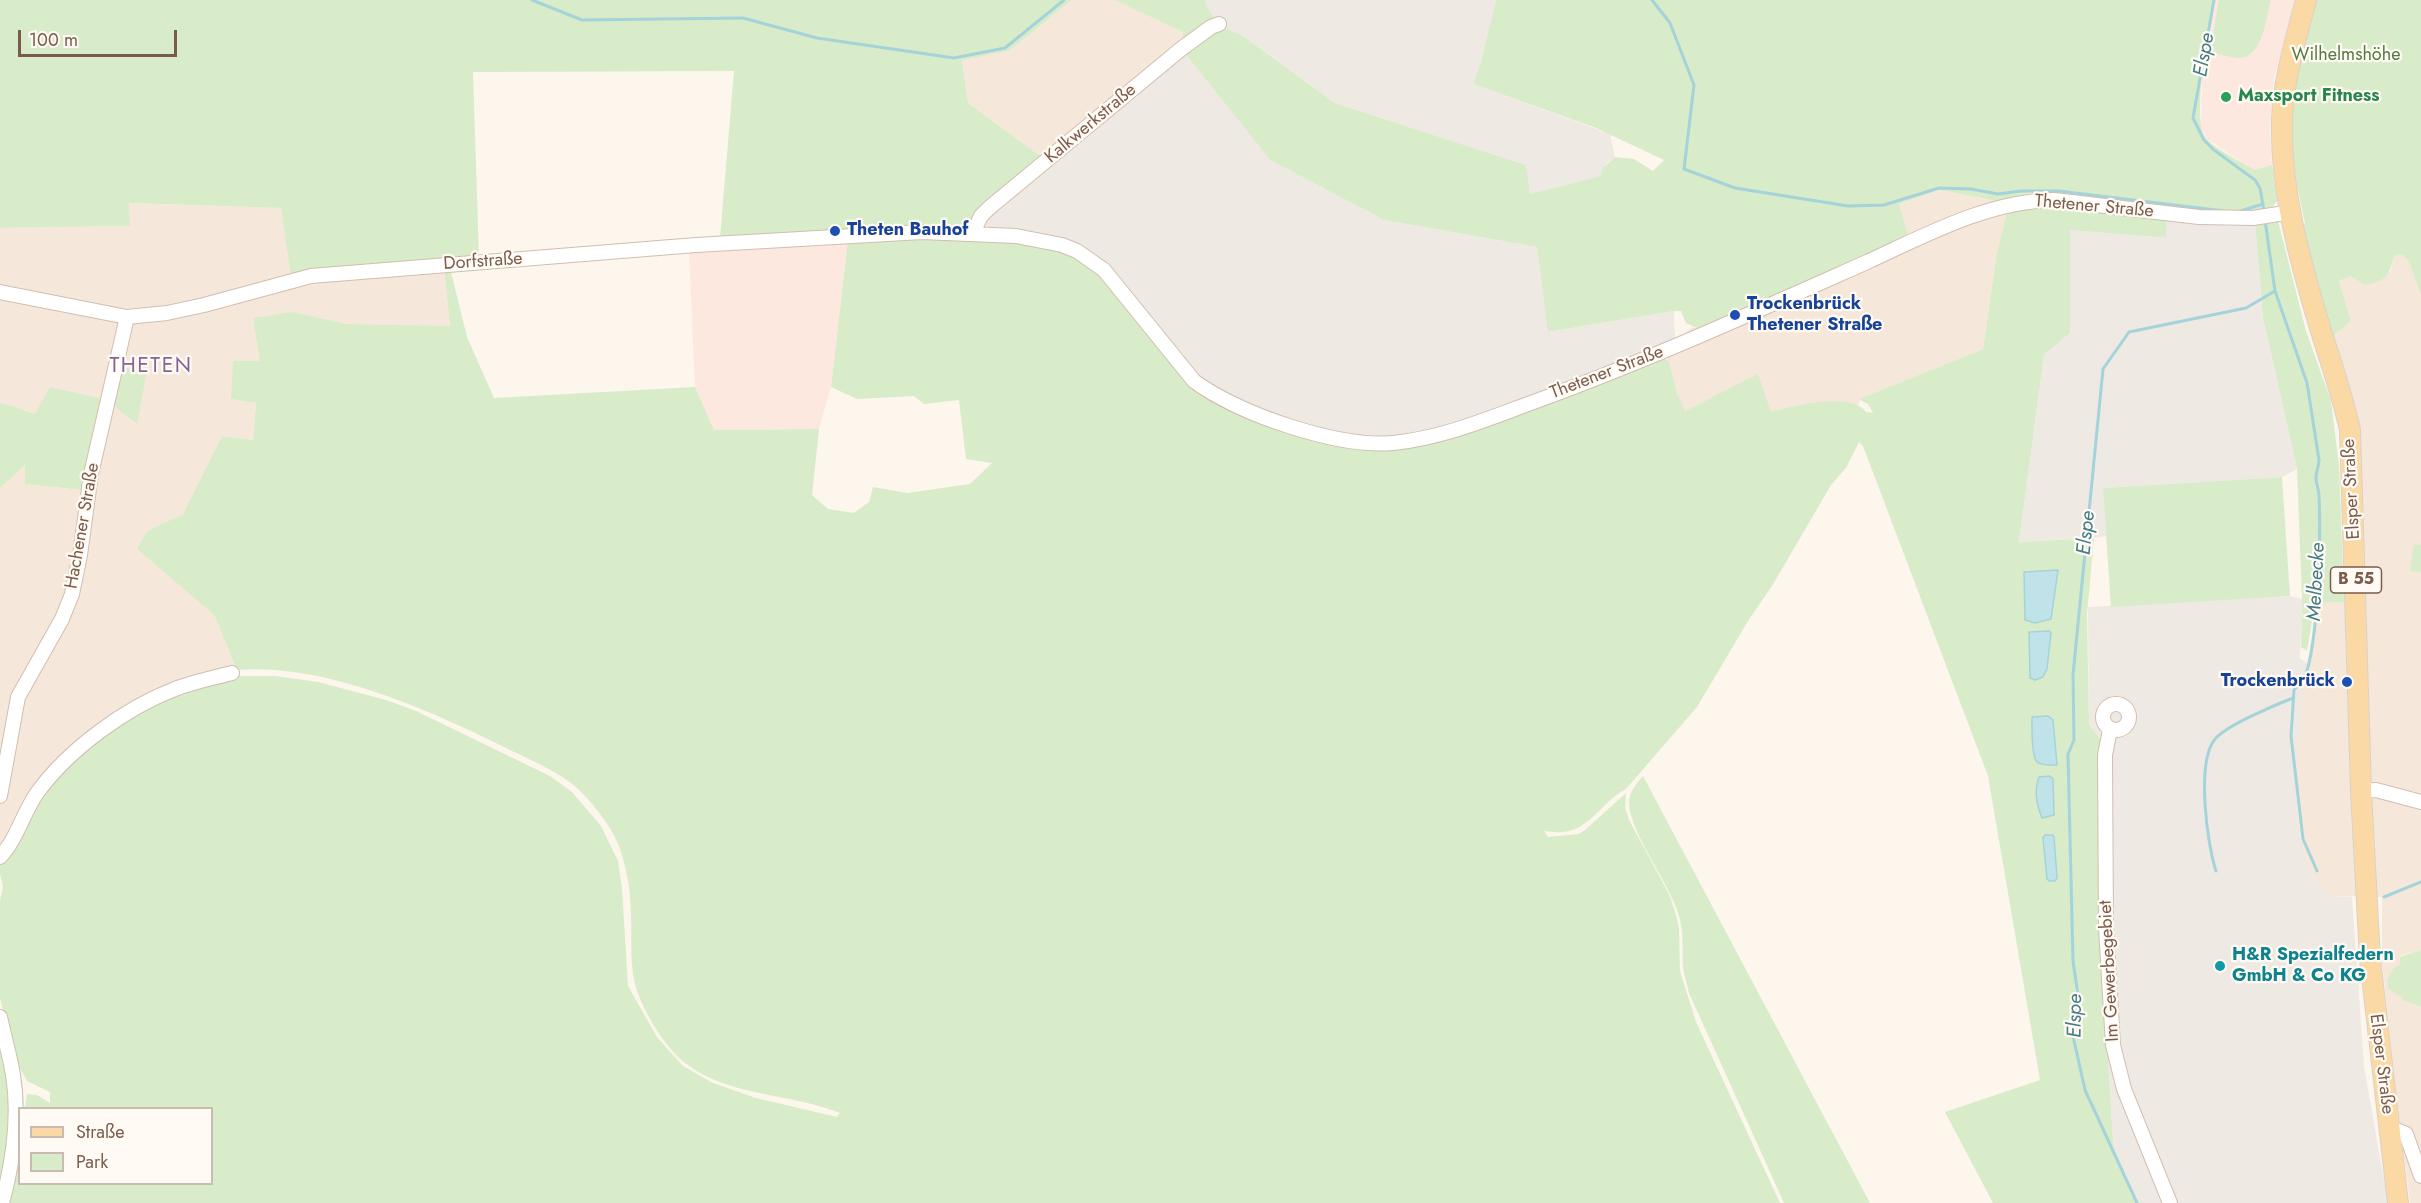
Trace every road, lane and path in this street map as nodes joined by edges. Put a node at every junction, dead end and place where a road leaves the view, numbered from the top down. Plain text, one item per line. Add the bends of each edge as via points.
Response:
1 (2306, 0) edge
2 (1219, 24) dead end
3 (2283, 213) junction
4 (973, 233) junction
5 (0, 292) edge
6 (127, 317) junction
7 (232, 673) dead end
8 (2110, 730) dead end
9 (2361, 791) junction
10 (0, 796) edge
11 (2421, 802) edge
12 (0, 857) edge
13 (0, 1017) edge
14 (2389, 1127) junction
15 (2421, 1176) edge
16 (2, 1203) edge
17 (2170, 1203) edge
18 (2398, 1203) edge

1 - 3 main road, Elsper Straße / B 55 via 2282,118
2 - 4 street, Kalkwerkstraße via 1181,49 989,208
3 - 4 street, Thetener Straße via 2253,218 2199,217 2054,200 2009,204 1612,373 1437,435 1393,443 1337,439 1225,401 1194,381 1120,287 1087,257 1062,245
3 - 9 main road, Elsper Straße / B 55 via 2337,376 2350,430
4 - 6 street, Dorfstraße via 922,232 696,245 311,276 204,306
5 - 6 street, Dorfstraße
6 - 10 street, Hachener Straße via 90,474 72,594 18,697
7 - 12 street via 171,690 108,724 73,752 37,794
8 - 17 street, Im Gewerbegebiet via 2105,755 2106,905 2113,1045 2124,1089
9 - 11 street via 2376,790
9 - 14 main road, Elsper Straße / B 55 via 2374,1001
13 - 16 street via 13,1077 16,1125
14 - 15 street via 2406,1134
14 - 18 main road, Elsper Straße / B 55

